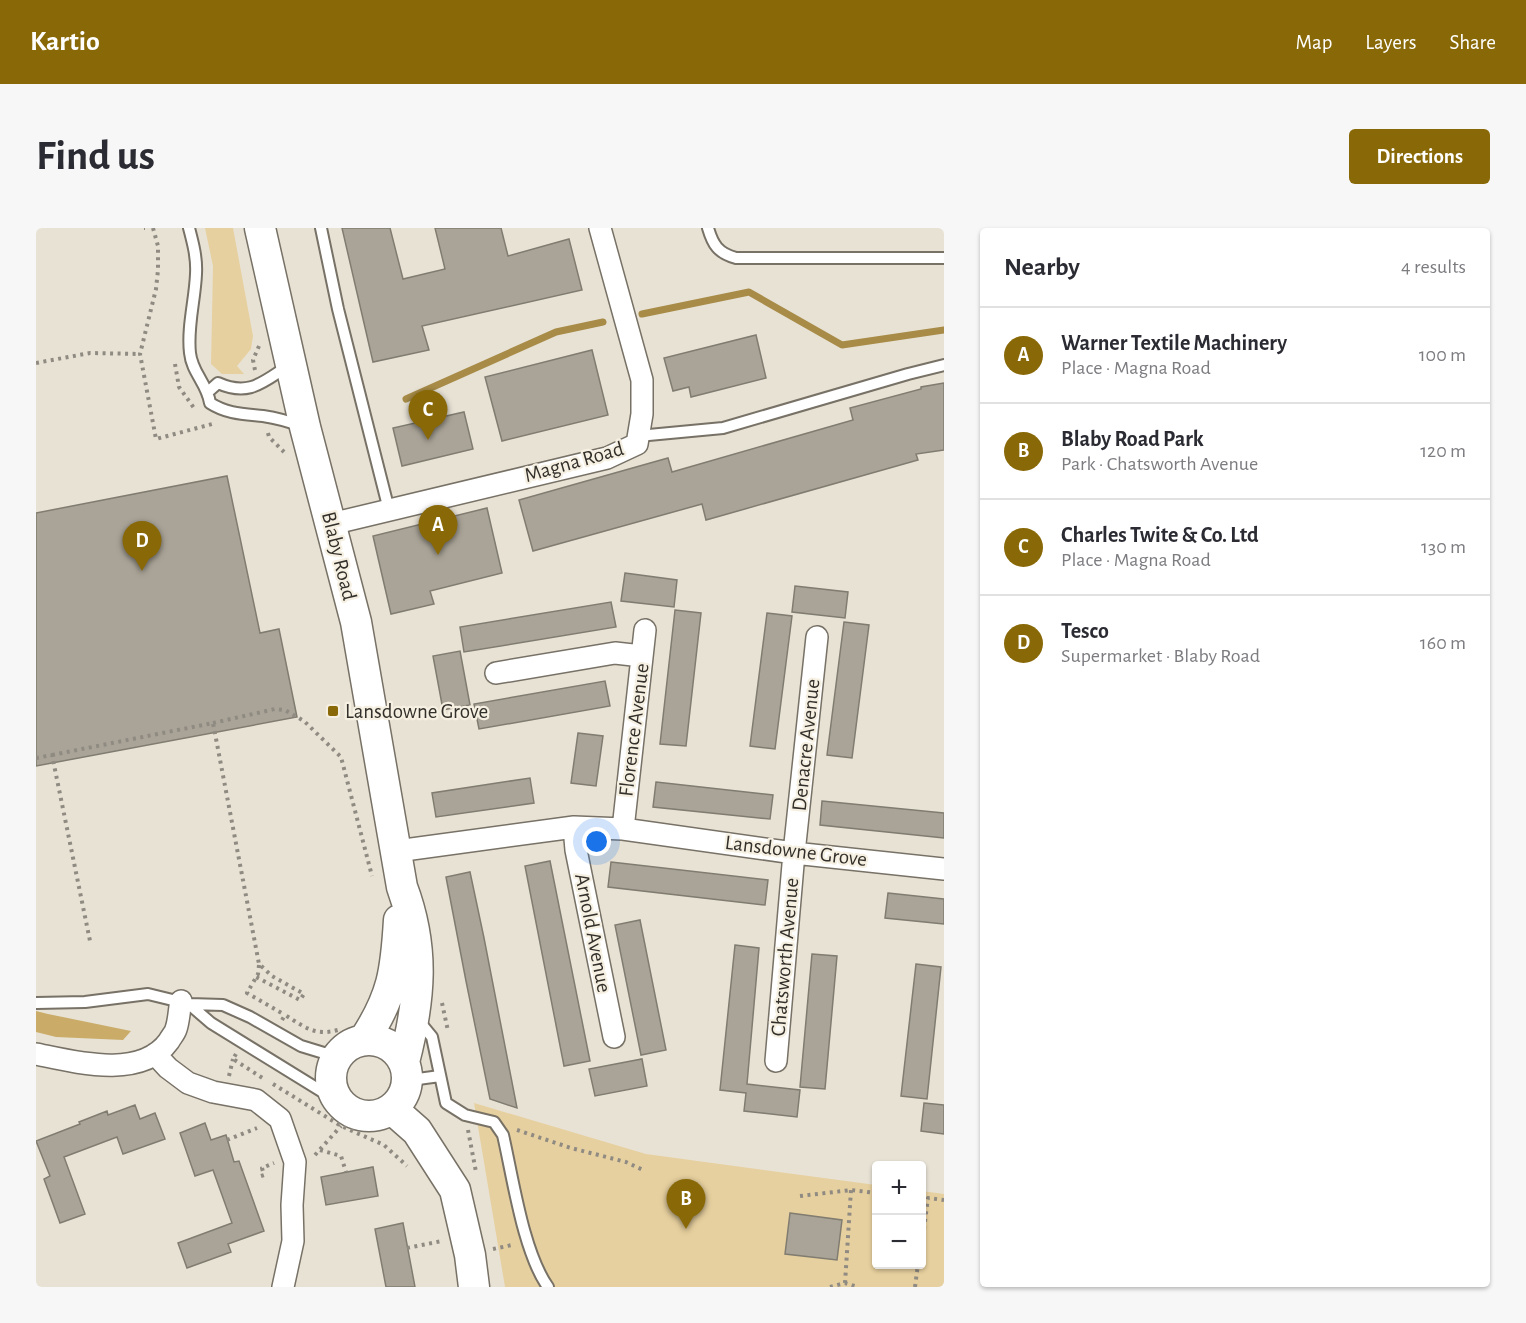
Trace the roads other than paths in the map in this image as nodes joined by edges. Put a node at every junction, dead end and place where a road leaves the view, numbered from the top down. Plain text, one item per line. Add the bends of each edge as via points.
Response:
1 (189, 228) edge
2 (260, 228) edge
3 (321, 228) edge
4 (600, 228) edge
5 (708, 228) edge
6 (944, 258) edge
7 (291, 364) junction
8 (944, 365) edge
9 (209, 391) junction
10 (305, 427) junction
11 (638, 436) junction
12 (389, 510) junction
13 (331, 524) junction
14 (645, 630) dead end
15 (817, 637) dead end
16 (642, 656) junction
17 (496, 673) dead end
18 (574, 827) junction
19 (623, 829) junction
20 (397, 851) junction
21 (794, 853) junction
22 (944, 869) edge
23 (388, 885) junction
24 (36, 1003) edge
25 (185, 1003) junction
26 (414, 1015) junction
27 (614, 1037) dead end
28 (364, 1040) junction
29 (36, 1054) edge
30 (154, 1054) junction
31 (337, 1058) junction
32 (776, 1061) dead end
33 (405, 1066) junction
34 (440, 1076) junction
35 (339, 1102) junction
36 (392, 1109) junction
37 (283, 1287) edge
38 (474, 1287) edge
39 (548, 1287) edge

1 - 9 lane via 196,273 190,353 196,373
2 - 7 main road, Blaby Road
3 - 12 lane
4 - 11 street, Magna Road via 642,380
5 - 6 lane via 717,249 736,258
7 - 9 lane via 249,389 238,390 218,383
7 - 10 main road, Blaby Road
8 - 11 lane via 723,428
9 - 10 lane via 210,403 220,409
10 - 13 main road, Blaby Road
11 - 12 street, Magna Road via 637,444 607,458
12 - 13 street, Magna Road
13 - 20 main road, Blaby Road via 356,622
14 - 16 street, Florence Avenue
15 - 21 street, Denacre Avenue
16 - 17 street via 615,653
16 - 19 street, Florence Avenue
18 - 19 street, Lansdowne Grove
18 - 20 street, Lansdowne Grove
18 - 27 street, Arnold Avenue
19 - 21 street, Lansdowne Grove
20 - 23 main road, Blaby Road
21 - 22 street, Lansdowne Grove
21 - 32 street, Chatsworth Avenue
23 - 26 main road, Blaby Road via 409,906 419,972
23 - 28 main road, Blaby Road via 398,901 393,982 379,1017
24 - 25 lane via 148,994
25 - 30 street via 176,1031
25 - 31 lane via 222,1005 301,1046
25 - 35 lane
26 - 33 main road, Blaby Road
26 - 34 lane via 432,1037
28 - 31 main road via 353,1043
28 - 33 main road via 387,1045 397,1052
29 - 30 street via 110,1066 151,1058
30 - 37 street via 188,1083 256,1100 280,1119 295,1162 293,1241
31 - 35 main road via 331,1080
33 - 34 lane via 418,1079
33 - 36 main road via 405,1091
34 - 39 lane via 446,1103 465,1115 494,1122 503,1134 528,1242 537,1270
35 - 36 main road via 358,1115 382,1114
36 - 38 main road via 417,1131 455,1190 458,1247

